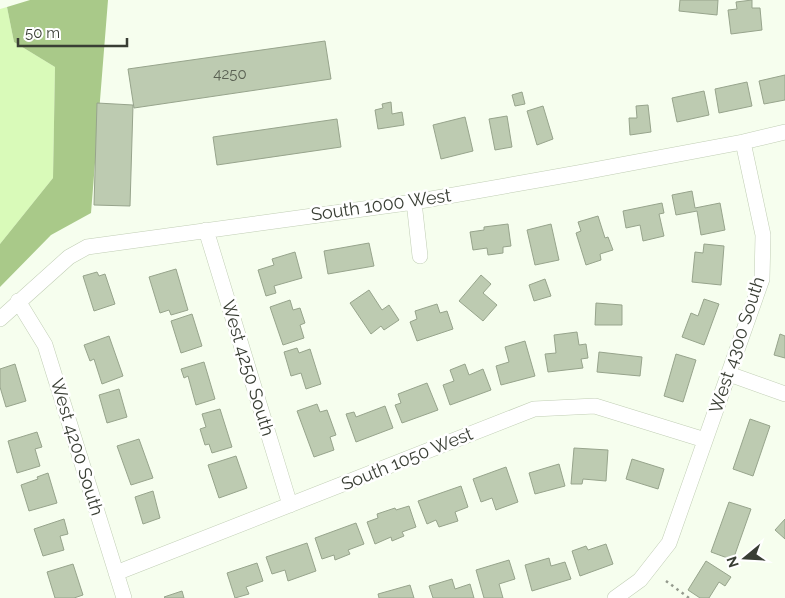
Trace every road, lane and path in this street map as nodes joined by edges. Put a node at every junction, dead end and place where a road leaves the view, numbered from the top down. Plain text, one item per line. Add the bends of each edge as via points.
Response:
1 (785, 132) edge
2 (743, 142) junction
3 (414, 202) junction
4 (206, 230) junction
5 (420, 256) dead end
6 (18, 301) junction
7 (0, 319) edge
8 (729, 374) junction
9 (785, 394) edge
10 (705, 440) junction
11 (290, 505) junction
12 (116, 573) junction
13 (666, 581) dead end
14 (124, 598) edge
15 (615, 598) edge
16 (689, 598) edge

1 - 2 street, South 1000 West
2 - 3 street, South 1000 West
2 - 8 street, West 4300 South via 763,235 762,279
3 - 4 street, South 1000 West
3 - 5 street
4 - 6 street, South 1000 West via 87,247 69,257
4 - 11 street, West 4250 South
6 - 7 street, South 1000 West
6 - 12 street, West 4200 South via 46,345
8 - 9 street
8 - 10 street, West 4300 South
10 - 11 street, South 1050 West via 595,406 534,409
10 - 15 street, West 4300 South via 669,543 640,580
11 - 12 street, South 1050 West
12 - 14 street, West 4200 South
13 - 16 path

